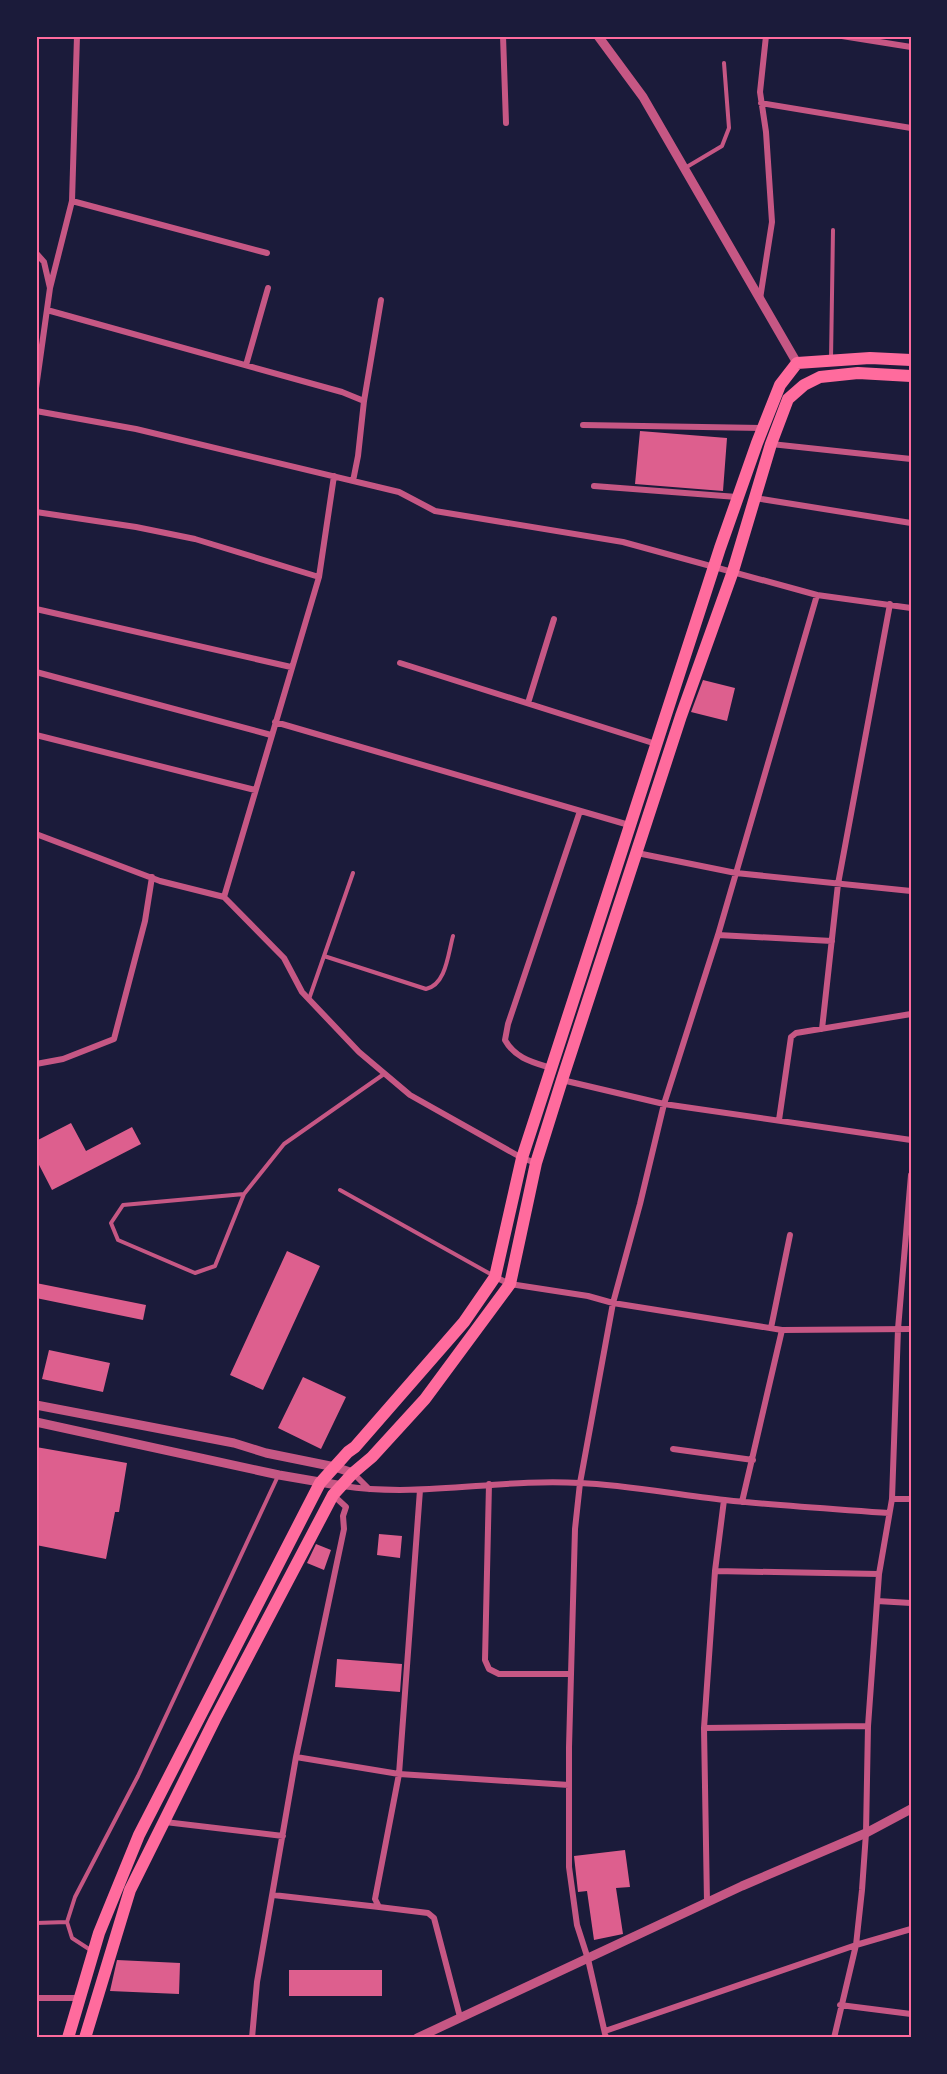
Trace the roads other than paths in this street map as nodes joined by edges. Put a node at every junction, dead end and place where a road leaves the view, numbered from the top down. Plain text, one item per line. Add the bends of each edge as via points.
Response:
1 (77, 36) edge
2 (503, 36) edge
3 (598, 36) edge
4 (766, 36) edge
5 (842, 36) edge
6 (911, 47) edge
7 (724, 63) dead end
8 (761, 103) junction
9 (506, 123) dead end
10 (911, 128) edge
11 (684, 168) junction
12 (72, 201) junction
13 (833, 230) dead end
14 (267, 253) dead end
15 (36, 254) edge
16 (50, 288) junction
17 (268, 288) dead end
18 (381, 300) dead end
19 (760, 300) junction
20 (47, 310) junction
21 (36, 319) edge
22 (45, 320) junction
23 (831, 360) junction
24 (911, 360) edge
25 (797, 363) junction
26 (246, 365) junction
27 (911, 376) edge
28 (36, 388) edge
29 (364, 400) junction
30 (36, 411) edge
31 (583, 425) dead end
32 (763, 428) junction
33 (771, 444) junction
34 (911, 459) edge
35 (334, 476) junction
36 (353, 481) junction
37 (594, 486) dead end
38 (738, 497) junction
39 (755, 498) junction
40 (36, 512) edge
41 (911, 523) edge
42 (714, 566) junction
43 (732, 572) junction
44 (319, 577) junction
45 (817, 595) junction
46 (891, 604) junction
47 (911, 608) edge
48 (36, 609) edge
49 (554, 619) dead end
50 (400, 663) dead end
51 (291, 667) junction
52 (36, 672) edge
53 (528, 704) junction
54 (275, 722) junction
55 (36, 735) edge
56 (272, 735) junction
57 (656, 744) junction
58 (255, 790) junction
59 (580, 811) junction
60 (628, 825) junction
61 (36, 834) edge
62 (637, 853) junction
63 (353, 873) dead end
64 (736, 873) junction
65 (152, 878) junction
66 (838, 884) junction
67 (911, 891) edge
68 (224, 897) junction
69 (718, 935) junction
70 (453, 936) dead end
71 (832, 941) junction
72 (324, 956) junction
73 (309, 1000) junction
74 (911, 1014) edge
75 (822, 1029) junction
76 (36, 1064) edge
77 (550, 1068) junction
78 (384, 1074) junction
79 (562, 1080) junction
80 (664, 1104) junction
81 (779, 1120) junction
82 (911, 1140) edge
83 (522, 1158) junction
84 (536, 1163) junction
85 (911, 1175) edge
86 (340, 1190) dead end
87 (244, 1194) junction
88 (790, 1235) dead end
89 (495, 1277) junction
90 (510, 1284) junction
91 (613, 1303) junction
92 (771, 1328) junction
93 (898, 1329) junction
94 (911, 1329) edge
95 (782, 1330) junction
96 (36, 1405) edge
97 (36, 1422) edge
98 (673, 1449) dead end
99 (753, 1460) junction
100 (335, 1467) junction
101 (353, 1473) junction
102 (279, 1475) junction
103 (320, 1483) junction
104 (580, 1483) junction
105 (489, 1484) junction
106 (343, 1486) junction
107 (369, 1490) junction
108 (420, 1490) junction
109 (333, 1496) junction
110 (892, 1498) junction
111 (911, 1499) edge
112 (723, 1500) junction
113 (741, 1502) junction
114 (889, 1513) junction
115 (714, 1571) junction
116 (879, 1574) junction
117 (877, 1601) junction
118 (911, 1603) edge
119 (571, 1674) junction
120 (868, 1726) junction
121 (704, 1728) junction
122 (296, 1757) junction
123 (399, 1774) junction
124 (569, 1785) junction
125 (911, 1809) edge
126 (164, 1821) junction
127 (866, 1833) junction
128 (283, 1836) junction
129 (273, 1895) junction
130 (707, 1902) junction
131 (379, 1907) junction
132 (67, 1922) junction
133 (36, 1923) edge
134 (911, 1929) edge
135 (856, 1944) junction
136 (93, 1952) junction
137 (588, 1959) junction
138 (36, 1998) edge
139 (78, 1998) junction
140 (840, 2005) junction
141 (911, 2014) edge
142 (460, 2018) junction
143 (605, 2034) edge
144 (68, 2038) edge
145 (85, 2038) edge
146 (252, 2038) edge
147 (417, 2038) edge
148 (834, 2038) edge

1 - 12 street
2 - 9 street
3 - 11 street via 643,97
4 - 8 street
5 - 6 street
7 - 11 lane via 729,128 722,146
8 - 10 street
8 - 19 street via 772,222
11 - 19 street
12 - 14 street
12 - 16 street
13 - 23 lane
15 - 16 street via 44,262
16 - 20 street
17 - 26 street
18 - 29 street
19 - 25 street
20 - 22 street
20 - 26 street
21 - 22 street
22 - 28 street
23 - 24 main road
23 - 25 main road
25 - 32 main road via 780,385
26 - 29 street
27 - 33 main road via 858,373 820,377 788,399
29 - 36 street
30 - 35 street via 136,429
31 - 32 street
32 - 38 main road
33 - 34 street
33 - 39 main road
35 - 36 street
35 - 44 street
36 - 42 street via 399,492 435,511 623,542
37 - 38 street
38 - 42 main road
39 - 41 street
39 - 43 main road
40 - 44 street via 195,539
42 - 43 street
42 - 57 main road
43 - 45 street
43 - 62 main road
44 - 51 street
45 - 46 street
45 - 64 street
46 - 47 street
46 - 66 street
48 - 51 street
49 - 53 street
50 - 53 street
51 - 54 street
52 - 56 street
53 - 57 street
54 - 56 street
54 - 59 street
55 - 58 street
56 - 58 street
57 - 60 main road
58 - 68 street
59 - 60 street
59 - 77 street via 505,1040 511,1051
60 - 77 main road
61 - 65 street
62 - 64 street
62 - 79 main road
63 - 72 lane
64 - 66 street
64 - 69 street
65 - 68 street
65 - 76 street via 145,921 114,1039 63,1059
66 - 67 street
66 - 71 street
68 - 73 street via 284,958
69 - 71 street
69 - 80 street
70 - 72 lane via 440,980 426,989
71 - 75 street
72 - 73 lane
73 - 78 street
74 - 75 street
75 - 81 street via 796,1032 791,1037
77 - 83 main road
78 - 83 street via 410,1095
78 - 87 lane via 284,1144
79 - 80 street
79 - 84 main road
80 - 81 street
80 - 91 street
81 - 82 street
83 - 84 street
83 - 89 main road
84 - 90 main road
85 - 93 street
86 - 89 lane
87 - 87 lane via 215,1266 195,1273 118,1240 111,1223 123,1205
88 - 92 street
89 - 90 street
89 - 100 main road via 464,1322
90 - 91 street
90 - 101 main road via 425,1399
91 - 92 street
91 - 104 street
92 - 95 street
93 - 94 street
93 - 95 street
93 - 110 street
95 - 99 street
96 - 100 street
97 - 102 street
98 - 99 street
99 - 113 street
100 - 101 street
100 - 103 main road
101 - 106 main road
101 - 107 street
102 - 103 street
102 - 132 lane via 138,1776 75,1897
103 - 106 street
103 - 136 main road via 139,1835
104 - 105 street
104 - 112 street
104 - 119 street via 574,1529
105 - 108 street
105 - 119 street via 485,1660 489,1670 499,1674
106 - 107 street
106 - 109 main road
107 - 108 street
108 - 123 street
109 - 122 street via 346,1507 344,1529
109 - 126 main road
110 - 111 street
110 - 114 street
112 - 113 street
112 - 115 street
113 - 114 street
114 - 116 street
115 - 116 street
115 - 121 street
116 - 117 street
117 - 118 street
117 - 120 street
119 - 124 street
120 - 121 street
120 - 127 street
121 - 130 street
122 - 123 street
122 - 128 street
123 - 124 street
123 - 131 street via 375,1899
124 - 137 street via 569,1867 577,1925
125 - 127 street
126 - 128 street
126 - 145 main road via 130,1890
127 - 130 street
127 - 135 street
128 - 129 street
129 - 131 street
129 - 146 street via 257,1982
130 - 137 street
131 - 142 street via 428,1913 434,1918
132 - 133 lane
132 - 136 lane via 72,1938
134 - 135 street
135 - 140 street
135 - 143 street
136 - 139 main road
137 - 142 street
137 - 143 street
138 - 139 street
139 - 144 main road
140 - 141 street
140 - 148 street
142 - 147 street

